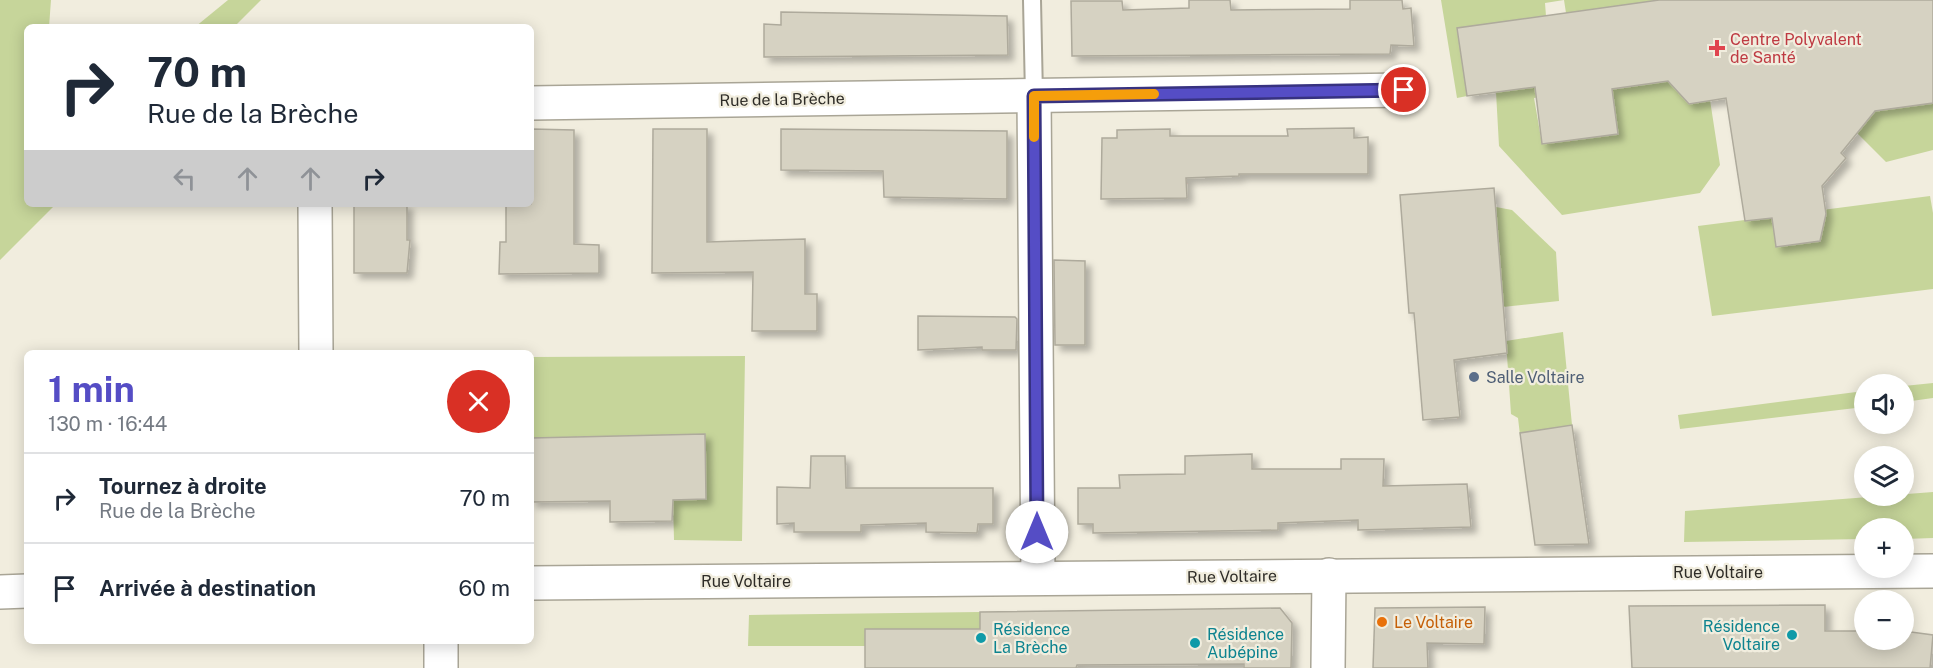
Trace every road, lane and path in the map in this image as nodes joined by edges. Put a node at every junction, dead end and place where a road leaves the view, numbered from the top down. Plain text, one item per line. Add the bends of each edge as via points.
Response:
1 (1032, 0) edge
2 (1404, 90) dead end
3 (1034, 96) junction
4 (534, 103) edge
5 (315, 207) edge
6 (316, 350) edge
7 (1933, 571) edge
8 (1329, 575) junction
9 (1038, 578) junction
10 (534, 583) edge
11 (24, 591) edge
12 (0, 592) edge
13 (441, 644) edge
14 (441, 668) edge
15 (1328, 668) edge

1 - 3 lane
2 - 3 street, Rue de la Brèche
3 - 4 street, Rue de la Brèche
3 - 9 street
5 - 6 street
7 - 8 street, Rue Voltaire
8 - 9 street, Rue Voltaire
8 - 15 street
9 - 10 street, Rue Voltaire
11 - 12 street
13 - 14 street

